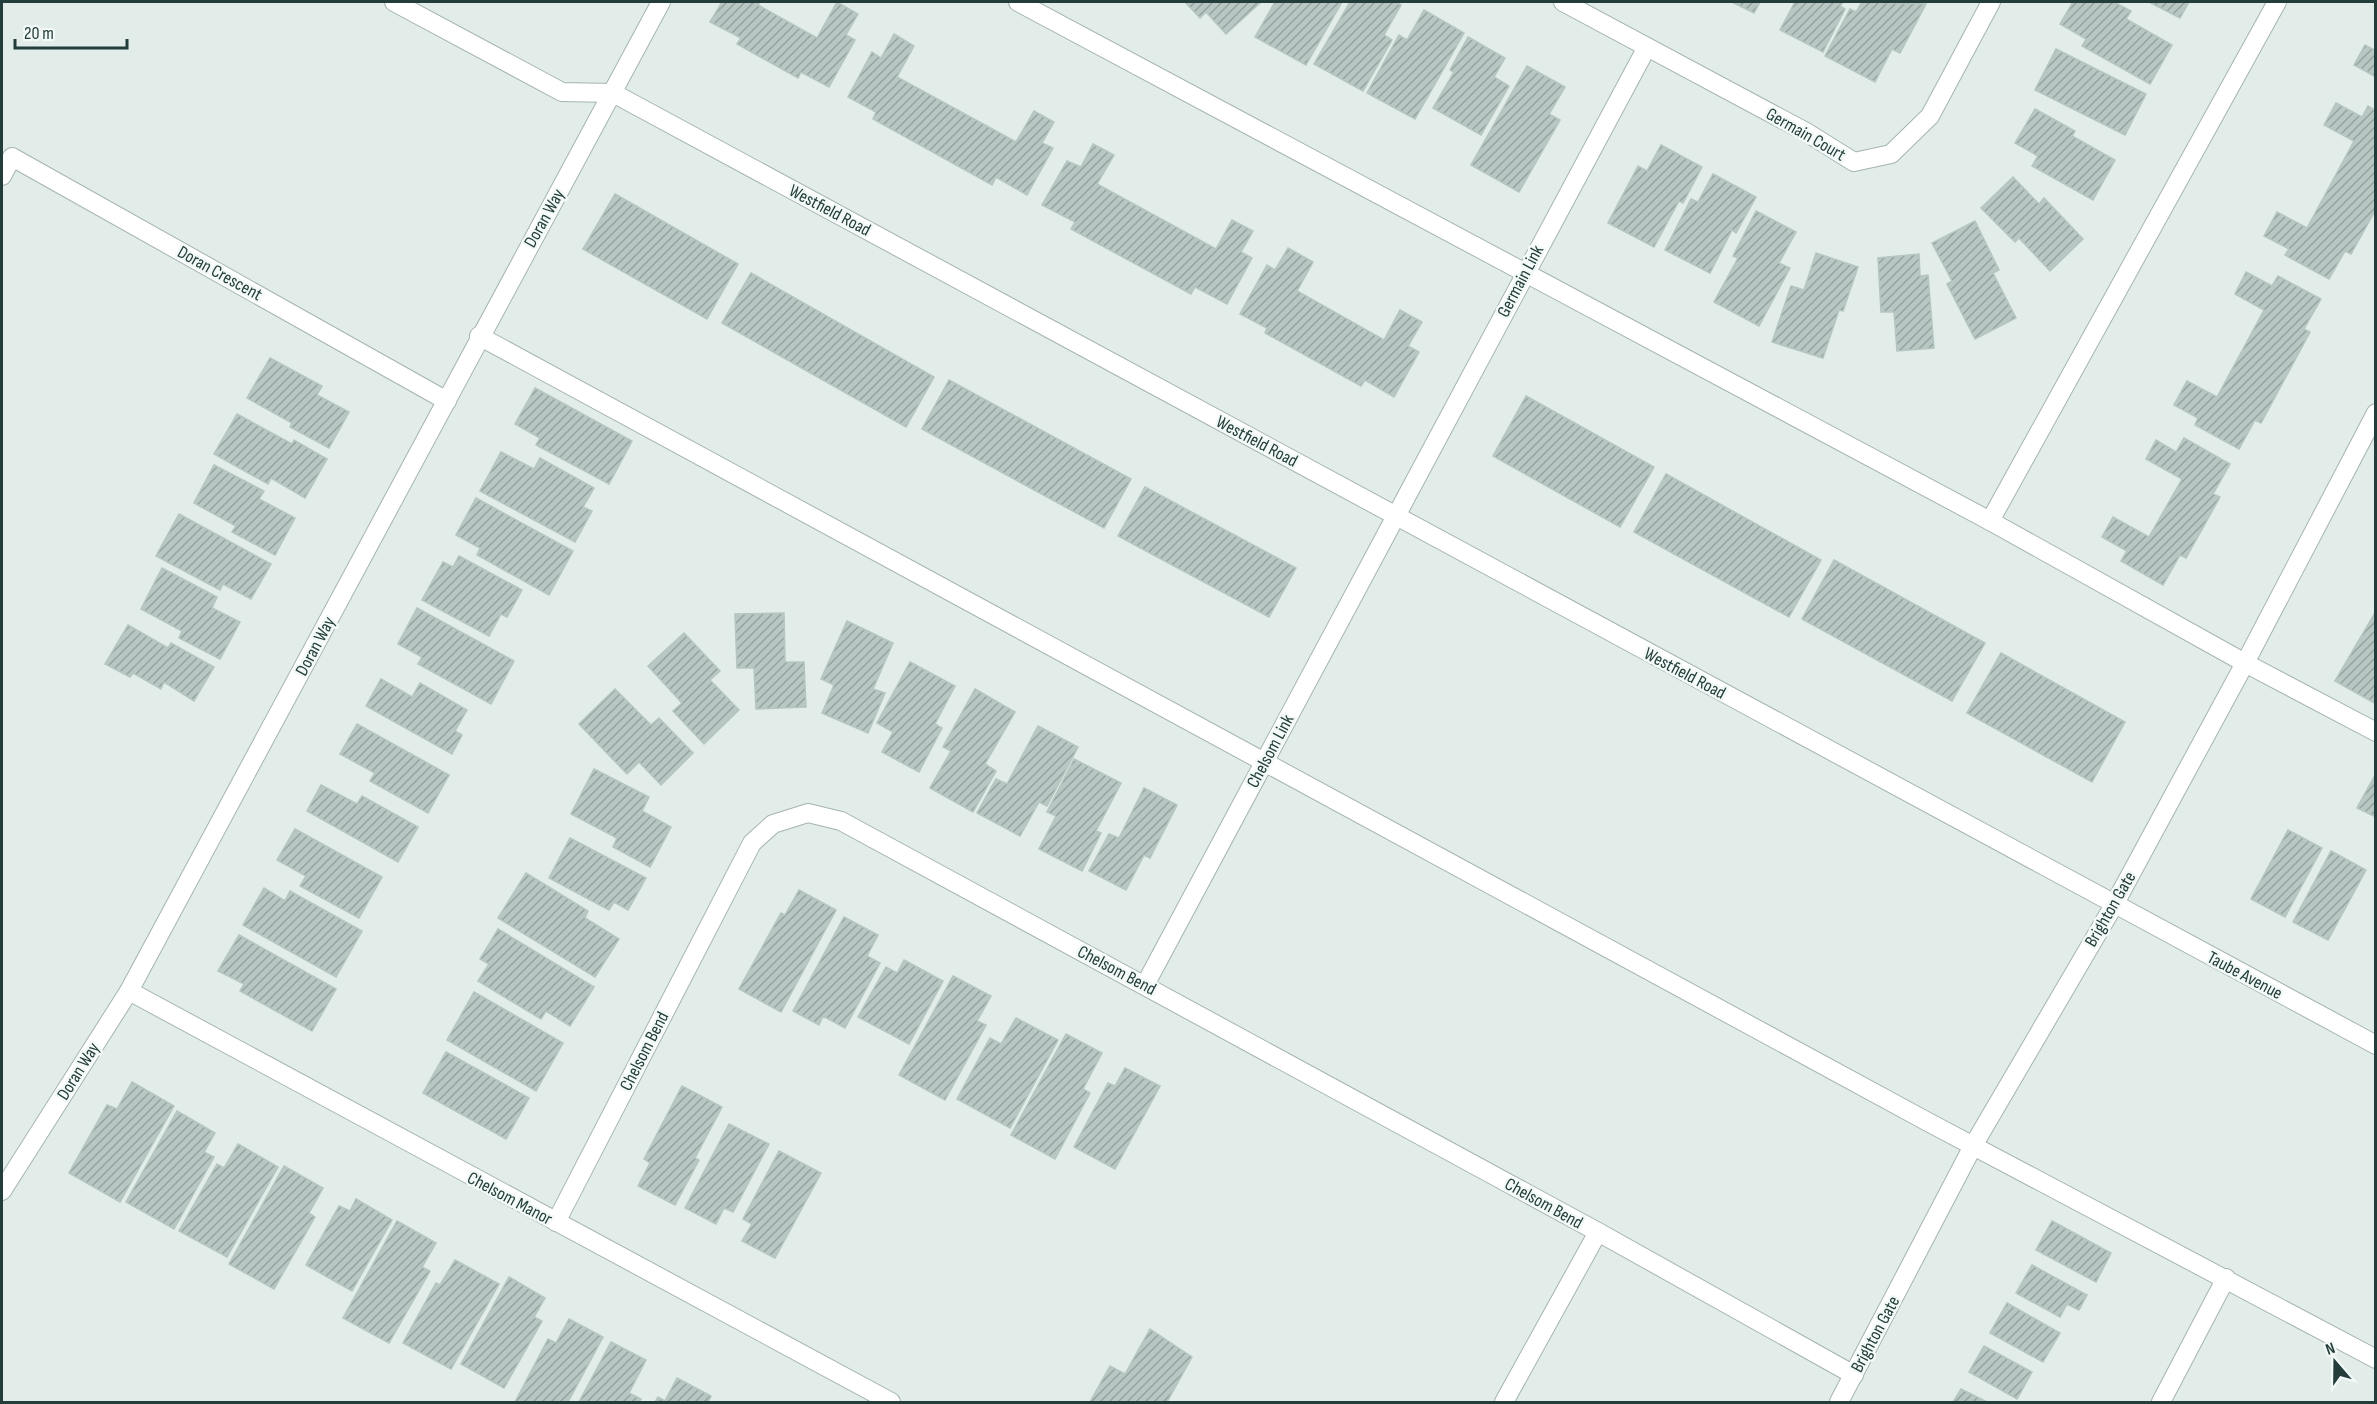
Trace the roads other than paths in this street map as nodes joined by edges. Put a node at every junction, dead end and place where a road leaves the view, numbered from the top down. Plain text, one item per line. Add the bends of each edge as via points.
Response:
1 (394, 2) edge
2 (661, 2) edge
3 (1018, 2) edge
4 (1563, 2) edge
5 (1991, 2) edge
6 (2277, 2) edge
7 (1647, 47) junction
8 (614, 93) junction
9 (2, 176) edge
10 (1524, 273) junction
11 (479, 336) junction
12 (447, 401) junction
13 (2376, 412) edge
14 (1396, 517) junction
15 (1990, 521) junction
16 (2245, 663) junction
17 (2376, 732) edge
18 (1264, 763) junction
19 (2114, 905) junction
20 (1145, 985) junction
21 (129, 991) junction
22 (2376, 1045) edge
23 (1973, 1146) junction
24 (2, 1191) edge
25 (556, 1222) junction
26 (1598, 1232) junction
27 (2226, 1278) junction
28 (2376, 1359) edge
29 (1854, 1375) junction
30 (891, 1402) edge
31 (1504, 1402) edge
32 (1839, 1402) edge
33 (2161, 1402) edge

1 - 8 street, Westfield Road via 562,92
2 - 8 street, Doran Way
3 - 10 street
4 - 7 street, Germain Court
5 - 7 street, Germain Court via 1930,116 1891,154 1854,162
6 - 15 street
7 - 10 street, Germain Link
8 - 11 street, Doran Way
8 - 14 street, Westfield Road
9 - 12 street, Doran Crescent via 12,157
10 - 14 street, Germain Link
10 - 15 street
11 - 12 street, Doran Way
11 - 18 street
12 - 21 street, Doran Way
13 - 16 street, Brighton Gate
14 - 18 street, Chelsom Link
14 - 19 street, Westfield Road
15 - 16 street
16 - 17 street
16 - 19 street, Brighton Gate
18 - 20 street, Chelsom Link
18 - 23 street
19 - 22 street, Taube Avenue
19 - 23 street, Brighton Gate
20 - 25 street, Chelsom Bend via 841,821 808,813 773,824 752,843
20 - 26 street, Chelsom Bend
21 - 24 street, Doran Way
21 - 25 street, Chelsom Manor
23 - 27 street
23 - 29 street, Brighton Gate
25 - 30 street, Chelsom Manor
26 - 29 street, Chelsom Bend
26 - 31 street
27 - 28 street
27 - 33 street
29 - 32 street, Brighton Gate

